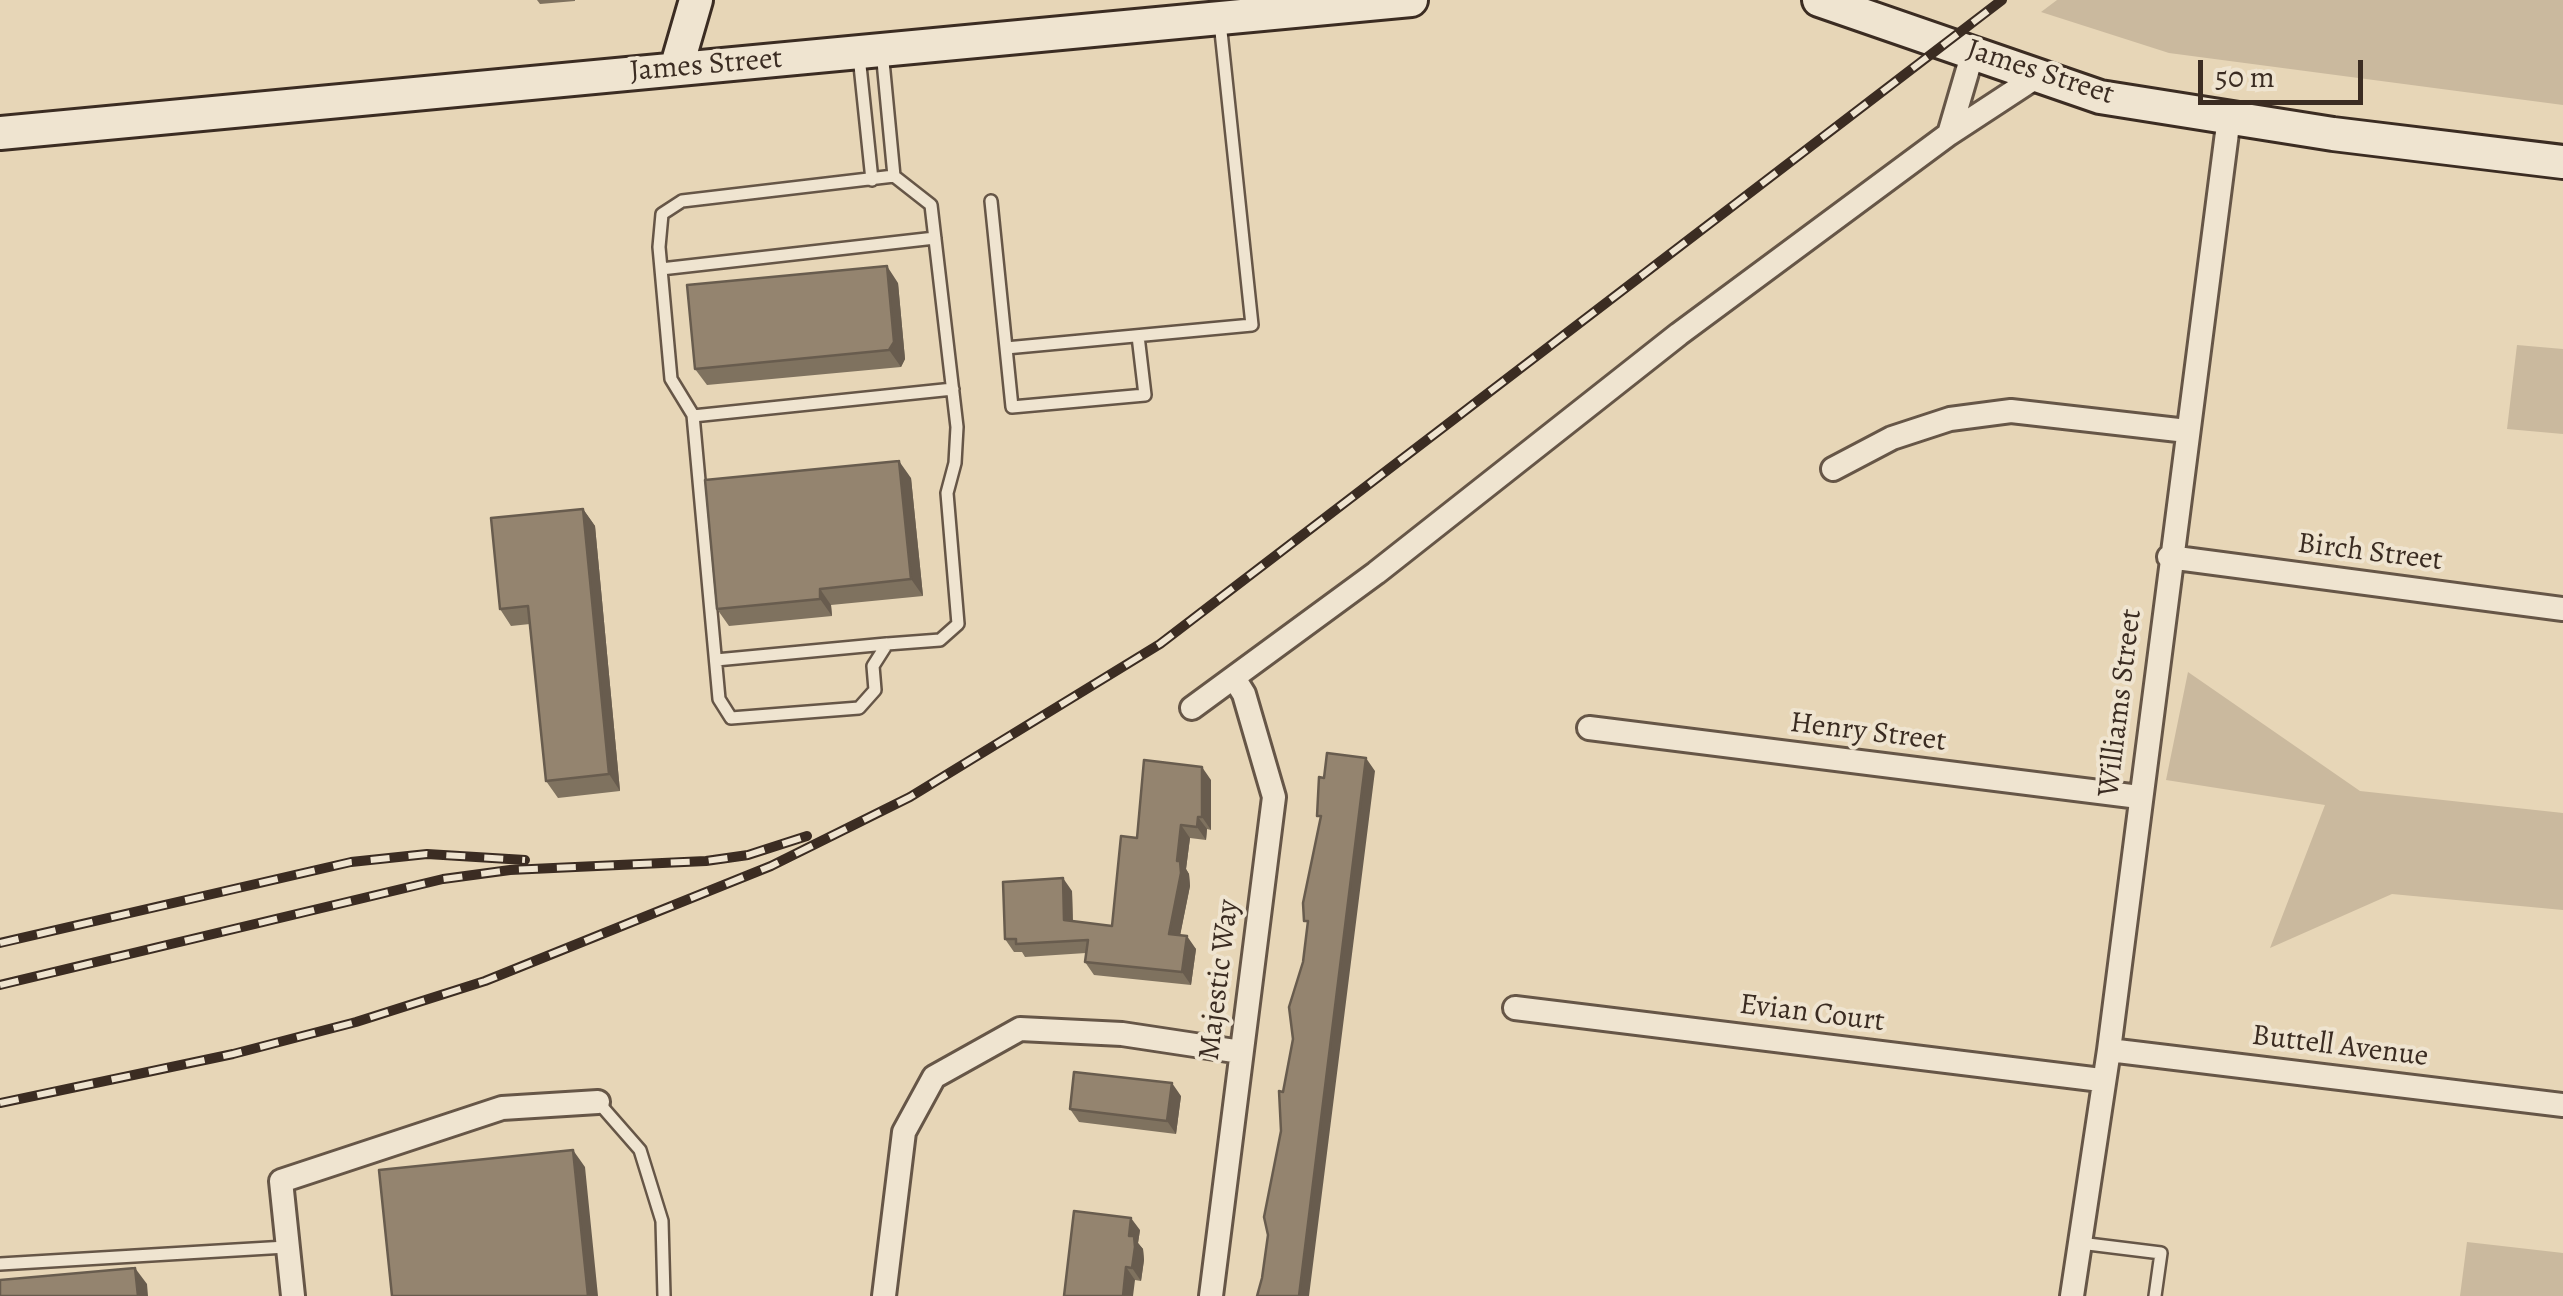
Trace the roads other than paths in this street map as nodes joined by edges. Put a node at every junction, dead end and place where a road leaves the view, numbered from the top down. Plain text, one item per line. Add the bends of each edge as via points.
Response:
1 (696, 0) edge
2 (1412, 0) edge
3 (1819, 0) edge
4 (1220, 18) junction
5 (870, 51) junction
6 (1972, 52) junction
7 (676, 69) junction
8 (2036, 76) junction
9 (2228, 117) junction
10 (0, 132) edge
11 (1949, 134) junction
12 (2563, 162) edge
13 (894, 176) junction
14 (872, 180) junction
15 (991, 201) dead end
16 (935, 238) junction
17 (661, 269) junction
18 (1138, 336) junction
19 (1006, 348) junction
20 (953, 389) junction
21 (693, 416) junction
22 (2187, 431) junction
23 (1832, 469) dead end
24 (2169, 557) junction
25 (2563, 609) edge
26 (887, 644) junction
27 (716, 660) junction
28 (1234, 678) junction
29 (1192, 708) dead end
30 (1589, 728) dead end
31 (2139, 797) junction
32 (1515, 1008) dead end
33 (2109, 1050) junction
34 (1241, 1052) junction
35 (2102, 1080) junction
36 (598, 1102) joint
37 (2563, 1104) edge
38 (2080, 1242) junction
39 (286, 1247) junction
40 (0, 1264) edge
41 (293, 1296) edge
42 (664, 1296) edge
43 (884, 1296) edge
44 (1211, 1296) edge
45 (2072, 1296) edge
46 (2155, 1296) edge

1 - 7 street
2 - 4 street, James Street
3 - 6 street, James Street
4 - 5 street, James Street
4 - 18 lane via 1252,325
5 - 7 street, James Street
5 - 13 lane
5 - 14 lane
6 - 8 street, James Street
6 - 11 street
7 - 10 street, James Street
8 - 9 street, James Street via 2100,97
8 - 11 street
9 - 12 street, James Street
9 - 22 street, Williams Street
11 - 28 street
13 - 14 lane
13 - 16 lane via 931,205
14 - 17 lane via 669,206 658,228
15 - 19 lane
16 - 17 lane
16 - 20 lane
17 - 21 lane via 671,379
18 - 19 lane
18 - 19 lane via 1145,395 1012,407
20 - 21 lane
20 - 26 lane via 956,463 947,493 958,624 940,640
21 - 27 lane
22 - 23 street via 2012,411 1950,418
22 - 24 street, Williams Street
24 - 25 street, Birch Street
24 - 31 street, Williams Street
26 - 27 lane
26 - 27 lane via 873,666 875,690 860,708 738,720 722,710
28 - 29 street
28 - 34 street, Majestic Way via 1274,797
30 - 31 street, Henry Street
31 - 33 street, Williams Street
32 - 35 street, Evian Court
33 - 35 street, Williams Street
33 - 37 street, Buttell Avenue
34 - 43 street via 1122,1034 1020,1029 934,1077 904,1132
34 - 44 street, Majestic Way
35 - 38 street, Williams Street
36 - 39 street via 502,1108 280,1181
36 - 42 lane via 640,1150 662,1221
38 - 45 street, Williams Street
38 - 46 lane via 2161,1253
39 - 40 lane
39 - 41 street

